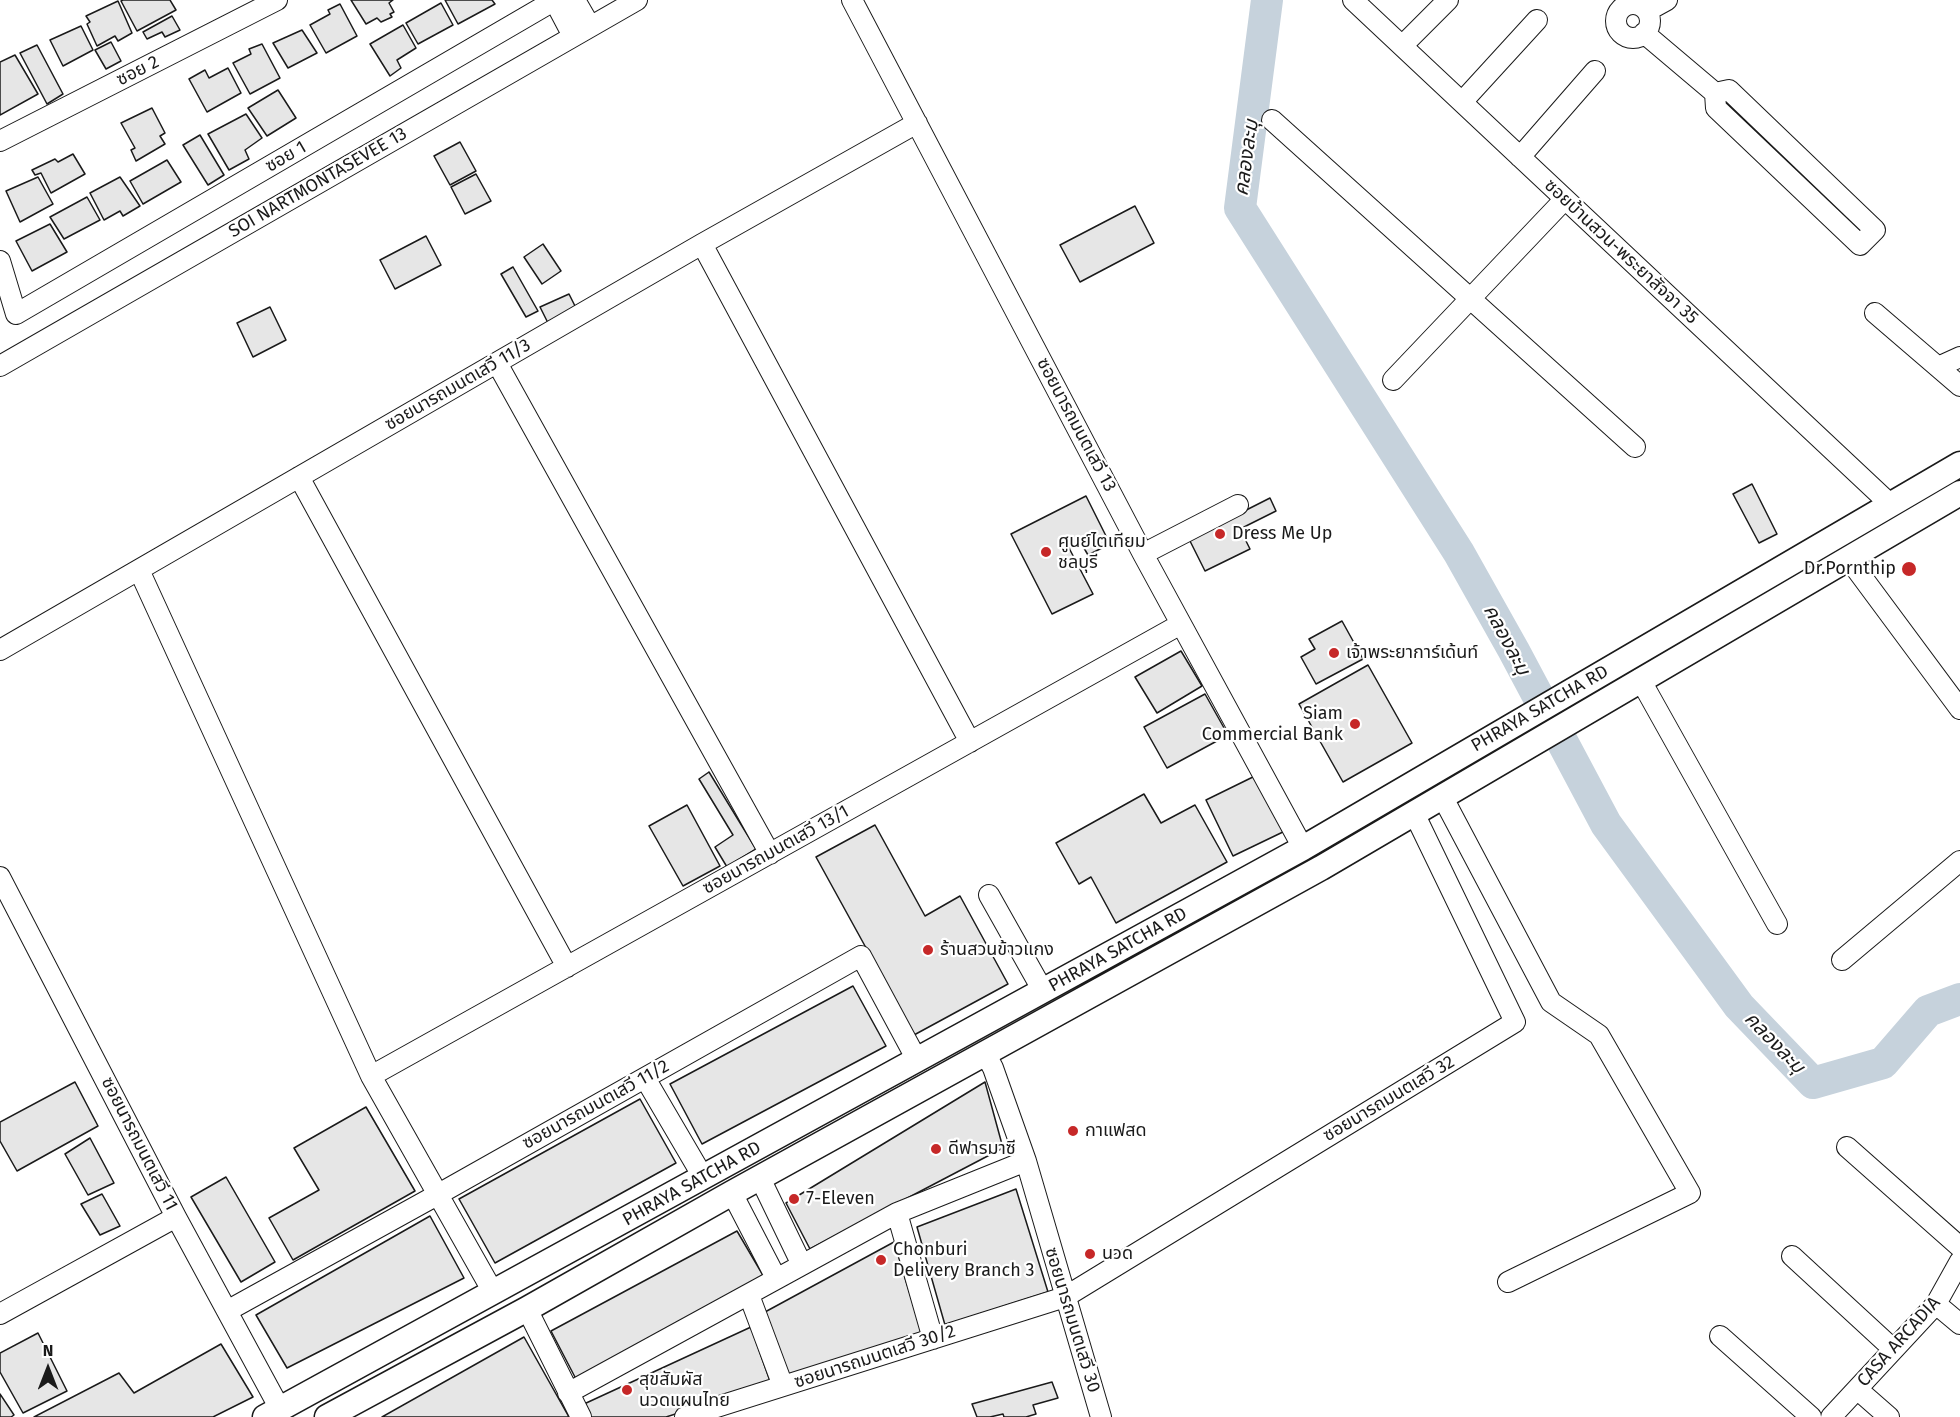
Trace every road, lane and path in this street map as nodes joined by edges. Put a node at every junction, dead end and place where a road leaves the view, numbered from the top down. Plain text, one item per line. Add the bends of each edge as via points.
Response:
1 (276, 0) edge
2 (554, 0) edge
3 (575, 0) edge
4 (637, 0) edge
5 (852, 0) edge
6 (1353, 0) edge
7 (1448, 0) edge
8 (1667, 0) edge
9 (1647, 11) junction
10 (1537, 20) dead end
11 (582, 31) junction
12 (1644, 33) junction
13 (1402, 46) junction
14 (1595, 71) dead end
15 (1715, 93) junction
16 (1462, 102) junction
17 (1272, 120) dead end
18 (917, 123) junction
19 (0, 141) edge
20 (1784, 142) junction
21 (1520, 157) junction
22 (1769, 159) junction
23 (1565, 199) junction
24 (702, 244) junction
25 (0, 261) edge
26 (1471, 299) junction
27 (1875, 313) dead end
28 (1960, 357) edge
29 (496, 363) junction
30 (0, 366) edge
31 (1938, 367) junction
32 (1393, 380) dead end
33 (1960, 386) edge
34 (1635, 447) dead end
35 (1960, 464) edge
36 (299, 477) junction
37 (1960, 493) edge
38 (1890, 504) junction
39 (1238, 505) dead end
40 (1143, 554) junction
41 (1848, 558) junction
42 (139, 570) junction
43 (1181, 624) junction
44 (0, 650) edge
45 (1640, 679) junction
46 (1960, 709) edge
47 (970, 742) junction
48 (1442, 796) junction
49 (1414, 813) junction
50 (1303, 848) junction
51 (770, 854) junction
52 (1960, 861) edge
53 (0, 877) edge
54 (989, 895) dead end
55 (1777, 924) dead end
56 (1842, 960) dead end
57 (567, 967) junction
58 (1043, 991) junction
59 (985, 1053) junction
60 (917, 1060) junction
61 (371, 1076) junction
62 (645, 1078) junction
63 (1847, 1147) dead end
64 (1026, 1161) junction
65 (703, 1177) junction
66 (760, 1178) junction
67 (732, 1193) junction
68 (437, 1195) junction
69 (897, 1213) junction
70 (176, 1217) junction
71 (1960, 1247) edge
72 (1792, 1256) dead end
73 (1960, 1261) edge
74 (802, 1265) junction
75 (776, 1278) junction
76 (1508, 1282) dead end
77 (493, 1292) junction
78 (749, 1295) junction
79 (1065, 1297) junction
80 (1936, 1304) junction
81 (527, 1309) junction
82 (227, 1311) junction
83 (0, 1314) edge
84 (1960, 1324) edge
85 (1720, 1336) dead end
86 (933, 1339) junction
87 (1893, 1349) junction
88 (783, 1386) junction
89 (1857, 1389) junction
90 (568, 1393) junction
91 (307, 1395) junction
92 (272, 1413) edge
93 (320, 1417) edge
94 (327, 1417) edge
95 (581, 1417) edge
96 (685, 1417) edge
97 (1101, 1417) edge
98 (1810, 1417) edge
99 (1831, 1417) edge
100 (1889, 1417) edge

1 - 19 street, ซอย 2
2 - 11 street
2 - 25 street, ซอย 1 via 16,314
3 - 11 street
4 - 11 street, SOI NARTMONTASEVEE 13
5 - 18 street, ซอยนารถมนตเสวี 13
6 - 13 street, ซอยบ้านสวน-พระยาสัจจา 35
7 - 13 street
8 - 9 street
9 - 12 street via 1650,24
9 - 12 street via 1632,4 1622,8 1617,18 1623,33 1633,37
10 - 16 street
11 - 30 street, SOI NARTMONTASEVEE 13
12 - 15 street
13 - 16 street, ซอยบ้านสวน-พระยาสัจจา 35
14 - 21 street
15 - 20 street via 1729,90
15 - 22 street via 1716,108
16 - 21 street, ซอยบ้านสวน-พระยาสัจจา 35
17 - 26 street
18 - 24 street, ซอยนารถมนตเสวี 11/3
18 - 40 street, ซอยนารถมนตเสวี 13
20 - 22 street
20 - 22 street via 1875,230 1860,245
21 - 23 street, ซอยบ้านสวน-พระยาสัจจา 35
23 - 26 street
23 - 38 street, ซอยบ้านสวน-พระยาสัจจา 35
24 - 29 street, ซอยนารถมนตเสวี 11/3
24 - 47 street
26 - 32 street
26 - 34 street
27 - 31 street
28 - 31 street
29 - 36 street, ซอยนารถมนตเสวี 11/3
29 - 51 street
31 - 33 street
35 - 38 main road, PHRAYA SATCHA RD
36 - 42 street, ซอยนารถมนตเสวี 11/3
36 - 57 street
37 - 41 main road, PHRAYA SATCHA RD
38 - 50 main road, PHRAYA SATCHA RD
39 - 40 street
40 - 43 street, ซอยนารถมนตเสวี 13
41 - 45 main road, PHRAYA SATCHA RD
41 - 46 street
42 - 44 street, ซอยนารถมนตเสวี 11/3
42 - 61 street
43 - 47 street, ซอยนารถมนตเสวี 13/1
43 - 50 street, ซอยนารถมนตเสวี 13
45 - 48 main road, PHRAYA SATCHA RD
45 - 55 street
47 - 51 street, ซอยนารถมนตเสวี 13/1
48 - 49 main road, PHRAYA SATCHA RD
48 - 76 street via 1551,1002 1599,1035 1690,1193
49 - 59 main road, PHRAYA SATCHA RD
49 - 79 street, ซอยนารถมนตเสวี 32 via 1515,1022
50 - 58 main road, PHRAYA SATCHA RD
51 - 57 street, ซอยนารถมนตเสวี 13/1
52 - 56 street
53 - 70 street, ซอยนารถมนตเสวี 11
54 - 58 street
57 - 61 street, ซอยนารถมนตเสวี 13/1
58 - 60 main road, PHRAYA SATCHA RD
59 - 64 street, ซอยนารถมนตเสวี 30
59 - 66 main road, PHRAYA SATCHA RD
60 - 62 street, ซอยนารถมนตเสวี 11/2 via 861,956
60 - 65 main road, PHRAYA SATCHA RD
61 - 68 street
62 - 65 street
62 - 68 street, ซอยนารถมนตเสวี 11/2
63 - 71 street
64 - 69 street
64 - 79 street, ซอยนารถมนตเสวี 30
65 - 77 main road, PHRAYA SATCHA RD
66 - 67 main road, PHRAYA SATCHA RD
66 - 74 street
67 - 75 street
67 - 81 main road, PHRAYA SATCHA RD
68 - 77 street
68 - 82 street, ซอยนารถมนตเสวี 11/2
69 - 74 street
69 - 86 street
70 - 82 street, ซอยนารถมนตเสวี 11
70 - 83 street
72 - 87 street
73 - 80 street, CASA ARCADIA
74 - 75 street
75 - 78 street
77 - 91 main road, PHRAYA SATCHA RD
78 - 88 street
78 - 90 street
79 - 86 street, ซอยนารถมนตเสวี 30/2
79 - 97 street, ซอยนารถมนตเสวี 30
80 - 84 street
80 - 87 street, CASA ARCADIA
81 - 90 street
81 - 94 main road, PHRAYA SATCHA RD
82 - 92 street, ซอยนารถมนตเสวี 11
85 - 98 street
86 - 88 street, ซอยนารถมนตเสวี 30/2
87 - 89 street, CASA ARCADIA
88 - 96 street, ซอยนารถมนตเสวี 30/2
89 - 99 street, CASA ARCADIA
89 - 100 street
90 - 95 street
91 - 92 main road, PHRAYA SATCHA RD
91 - 93 main road

